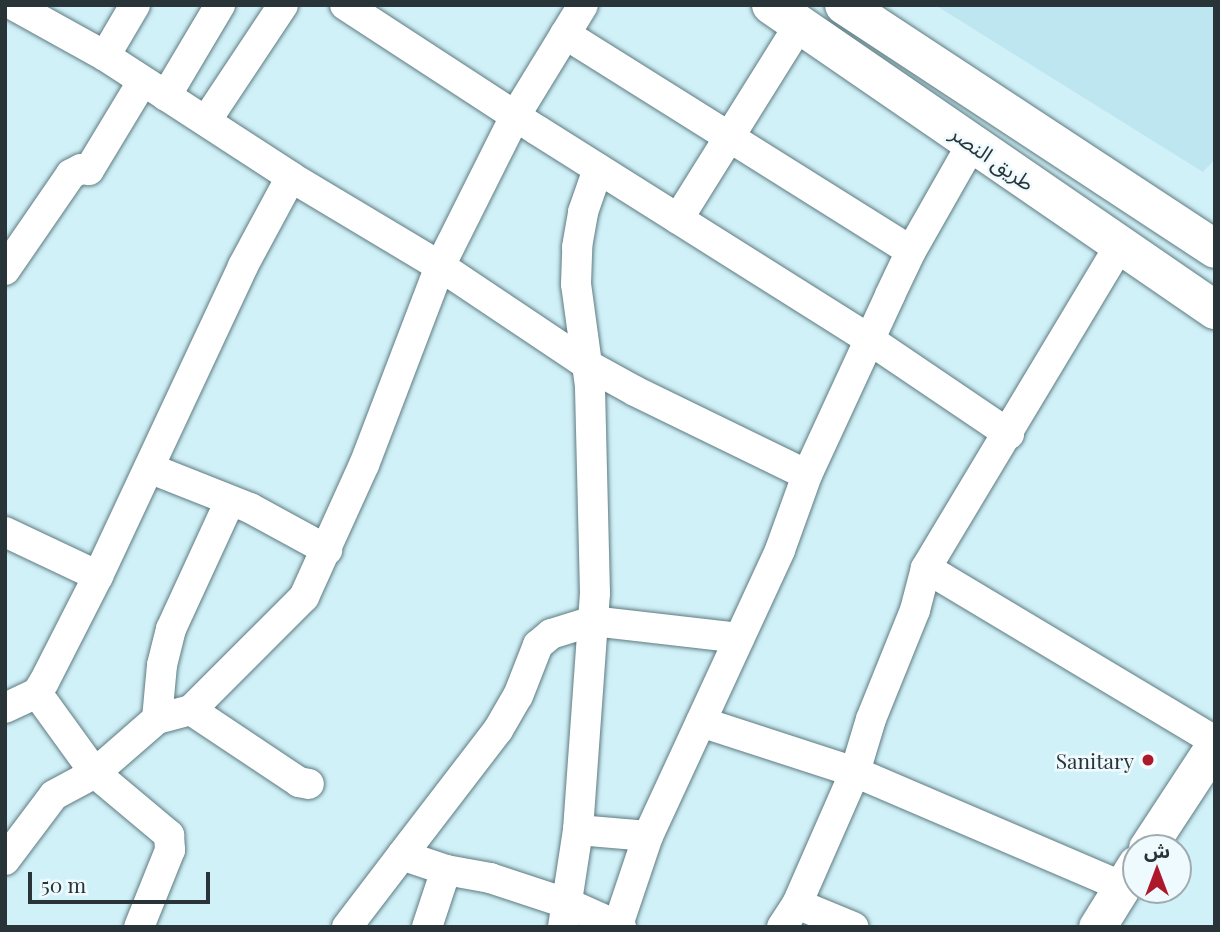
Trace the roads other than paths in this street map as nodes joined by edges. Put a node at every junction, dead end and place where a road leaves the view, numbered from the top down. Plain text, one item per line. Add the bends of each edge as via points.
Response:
1 (13, 5) edge
2 (135, 5) edge
3 (220, 5) edge
4 (283, 5) edge
5 (345, 5) edge
6 (583, 5) edge
7 (844, 5) edge
8 (785, 15) edge
9 (565, 34) junction
10 (105, 56) junction
11 (154, 89) junction
12 (515, 116) junction
13 (206, 121) junction
14 (729, 138) junction
15 (973, 142) junction
16 (598, 169) junction
17 (291, 177) junction
18 (678, 219) junction
19 (1120, 245) junction
20 (1215, 249) edge
21 (911, 251) junction
22 (440, 266) junction
23 (5, 270) edge
24 (1215, 310) edge
25 (870, 340) junction
26 (588, 365) junction
27 (1009, 434) junction
28 (149, 468) junction
29 (807, 475) junction
30 (230, 501) junction
31 (5, 532) edge
32 (327, 550) junction
33 (926, 568) junction
34 (98, 576) junction
35 (593, 621) junction
36 (739, 638) junction
37 (37, 693) junction
38 (5, 708) edge
39 (191, 710) junction
40 (157, 719) junction
41 (701, 722) junction
42 (1215, 743) edge
43 (855, 772) junction
44 (95, 773) junction
45 (309, 784) dead end
46 (578, 830) junction
47 (1156, 834) edge
48 (648, 836) junction
49 (402, 855) junction
50 (5, 860) edge
51 (446, 870) junction
52 (1122, 872) edge
53 (1122, 886) edge
54 (789, 915) edge
55 (566, 916) edge
56 (619, 926) edge
57 (139, 927) edge
58 (346, 927) edge
59 (427, 927) edge
60 (853, 927) edge
61 (1097, 927) edge

1 - 10 street
2 - 10 street
3 - 11 street
4 - 13 street
5 - 12 street
6 - 9 street
7 - 20 main road, طريق النصر
8 - 14 street
8 - 15 main road, طريق النصر
9 - 12 street
9 - 14 street
10 - 11 street
11 - 13 street
11 - 23 street via 89,170 71,174
12 - 16 street
12 - 22 street
13 - 17 street
14 - 18 street
14 - 21 street
15 - 19 main road, طريق النصر
15 - 21 street
16 - 18 street
16 - 26 street via 577,247 576,284
17 - 22 street
17 - 28 street via 243,266
18 - 25 street
19 - 24 main road, طريق النصر
19 - 27 street
21 - 25 street
22 - 26 street
22 - 32 street
25 - 27 street
25 - 29 street
26 - 29 street
26 - 35 street
27 - 33 street
28 - 30 street
28 - 34 street
29 - 36 street via 780,550
30 - 32 street
30 - 40 street via 170,629
31 - 34 street
32 - 39 street via 304,597
33 - 42 street
33 - 43 street
34 - 37 street
35 - 36 street
35 - 46 street
35 - 49 street via 551,634 538,645 518,696 498,730
36 - 41 street
37 - 38 street
37 - 44 street
39 - 40 street
39 - 45 street via 299,782
40 - 44 street
41 - 43 street
41 - 48 street
42 - 47 street
43 - 52 street
43 - 54 street
44 - 50 street via 54,794
44 - 57 street via 169,835 170,850
46 - 48 street
46 - 55 street
48 - 56 street
49 - 51 street
49 - 58 street
51 - 55 street via 490,878
51 - 59 street
53 - 61 street
54 - 60 street
55 - 56 street

